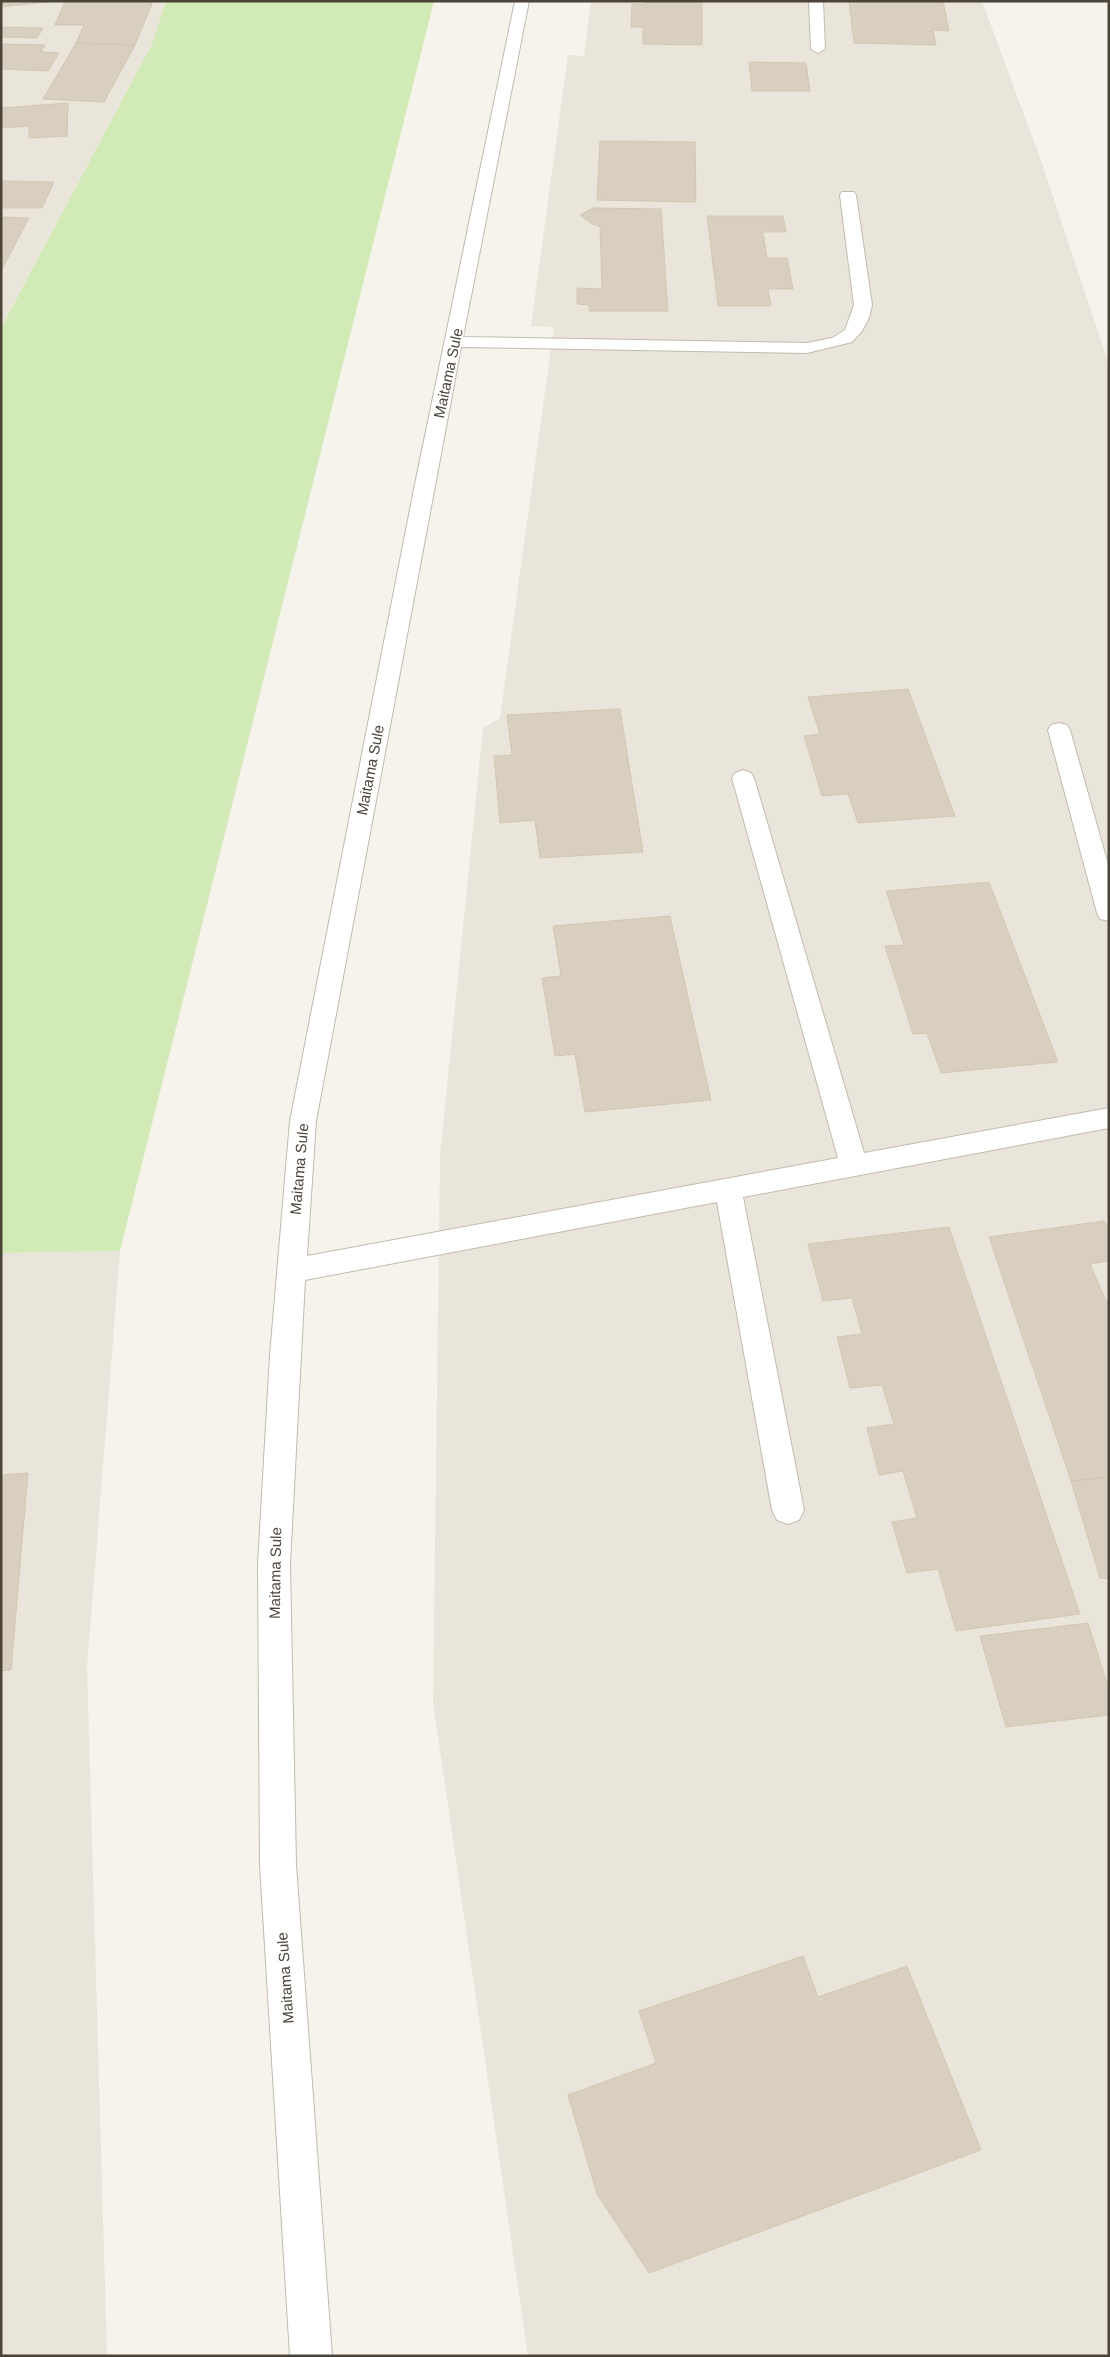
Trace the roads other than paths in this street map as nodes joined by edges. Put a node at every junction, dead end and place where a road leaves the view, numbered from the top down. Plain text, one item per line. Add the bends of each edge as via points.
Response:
1 (522, 1) edge
2 (816, 1) edge
3 (818, 49) dead end
4 (848, 195) dead end
5 (454, 342) junction
6 (1059, 730) dead end
7 (743, 778) dead end
8 (1109, 914) edge
9 (1109, 1118) edge
10 (854, 1166) junction
11 (728, 1189) junction
12 (291, 1271) junction
13 (788, 1510) dead end
14 (311, 2356) edge

1 - 5 street, Maitama Sule
2 - 3 street
4 - 5 street via 863,305 854,333 837,342 807,348
5 - 12 street, Maitama Sule via 303,1121
6 - 8 street
7 - 10 street
9 - 10 street
10 - 11 street
11 - 12 street
11 - 13 street
12 - 14 street, Maitama Sule via 274,1564 278,1865

